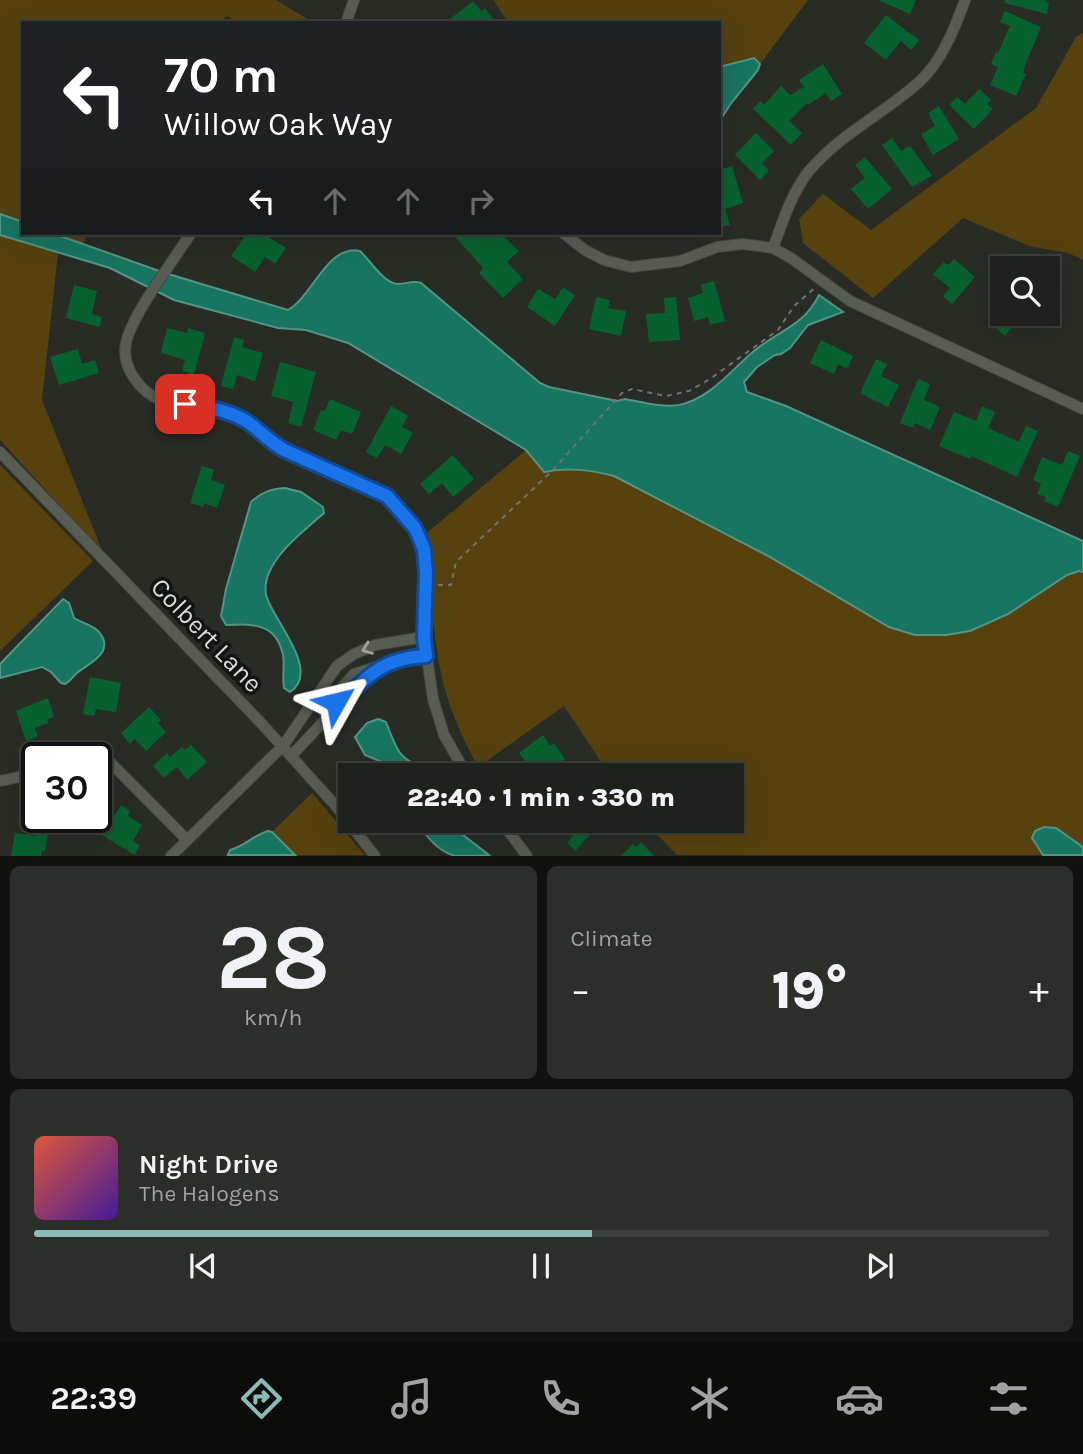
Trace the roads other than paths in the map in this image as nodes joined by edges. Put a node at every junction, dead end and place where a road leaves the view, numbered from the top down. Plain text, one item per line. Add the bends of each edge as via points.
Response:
1 (354, 0) edge
2 (965, 0) edge
3 (347, 21) edge
4 (190, 235) edge
5 (566, 235) edge
6 (774, 248) junction
7 (1083, 409) edge
8 (0, 452) edge
9 (424, 637) junction
10 (426, 656) junction
11 (283, 746) junction
12 (292, 755) junction
13 (460, 763) edge
14 (112, 764) edge
15 (21, 776) edge
16 (0, 780) edge
17 (510, 833) edge
18 (187, 840) junction
19 (171, 856) edge
20 (376, 856) edge
21 (527, 856) edge

1 - 3 street
2 - 6 street via 944,46 919,82 809,171 793,195
4 - 9 street via 133,324 126,345 127,364 135,380 163,400 230,414 284,450 387,496 415,528 424,549
5 - 6 street via 604,260 631,267 680,261 709,248 731,245
6 - 7 street via 850,301
8 - 11 street, Colbert Lane
9 - 10 street
9 -> 11 street via 376,645 337,666
10 - 12 street via 380,667 336,702
10 - 13 street via 438,718
11 - 12 street, Colbert Lane
11 - 18 street
12 - 20 street, Colbert Lane
14 - 18 street
15 - 16 street
17 - 21 street
18 - 19 street

